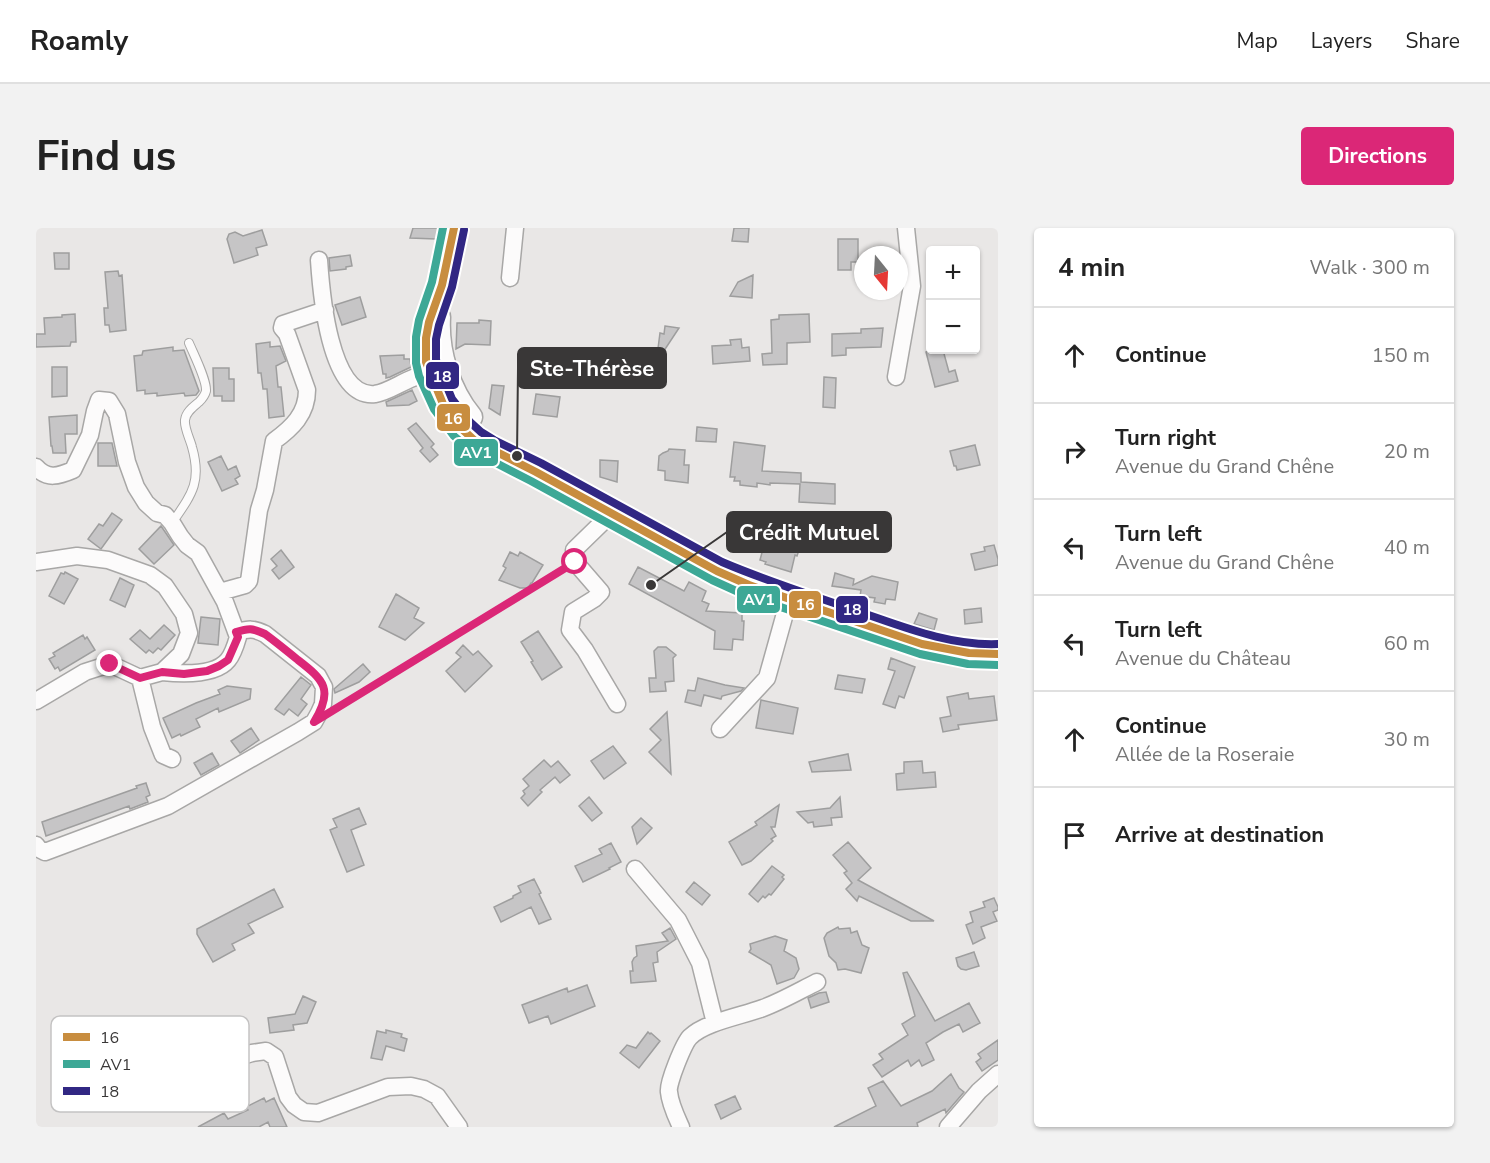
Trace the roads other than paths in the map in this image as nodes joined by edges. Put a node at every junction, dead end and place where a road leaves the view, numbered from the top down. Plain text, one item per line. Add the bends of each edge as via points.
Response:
1 (454, 228) edge
2 (515, 228) edge
3 (906, 228) edge
4 (319, 260) dead end
5 (510, 278) dead end
6 (325, 310) junction
7 (189, 343) dead end
8 (437, 369) junction
9 (896, 377) dead end
10 (36, 467) edge
11 (611, 514) junction
12 (172, 523) junction
13 (36, 562) edge
14 (220, 592) junction
15 (789, 599) junction
16 (236, 632) junction
17 (998, 654) edge
18 (162, 672) junction
19 (140, 678) junction
20 (36, 701) edge
21 (618, 704) dead end
22 (720, 729) dead end
23 (172, 759) dead end
24 (36, 845) edge
25 (635, 869) dead end
26 (817, 982) dead end
27 (715, 1023) junction
28 (249, 1054) edge
29 (998, 1074) edge
30 (459, 1127) edge
31 (681, 1127) edge
32 (948, 1127) edge

1 - 8 main road via 426,338 425,351
2 - 5 street
3 - 9 street via 912,286
4 - 6 street
6 - 8 street via 335,358 355,388 365,393 385,392
6 - 14 street via 283,324 307,390 307,400 295,423 274,441 249,581
7 - 12 lane via 206,390 185,421 196,481
8 - 11 main road via 443,404 475,441
10 - 12 street via 56,477 73,470 90,435 99,400 109,400 117,414 136,487 146,503
11 - 15 main road via 717,571
11 - 21 street via 574,550 575,562 601,591 573,612 570,630
12 - 14 street via 198,553
13 - 18 street via 77,556 108,560 150,575 165,586 184,614 189,633 181,654
14 - 16 street
15 - 17 main road via 932,646 973,655
15 - 22 street via 767,678
16 - 18 street via 238,637 228,660 219,666 184,674
16 - 24 street via 249,628 265,634 318,676 324,696 314,722 168,806 45,852
18 - 19 street
19 - 20 street via 110,664 85,672
19 - 23 street via 163,755
25 - 27 street via 678,920 687,937 700,963
26 - 27 street via 786,999
27 - 31 street via 689,1037 668,1089
28 - 30 street via 266,1051 275,1057 288,1097 304,1112 318,1113 388,1088 411,1086 437,1096
29 - 32 street

